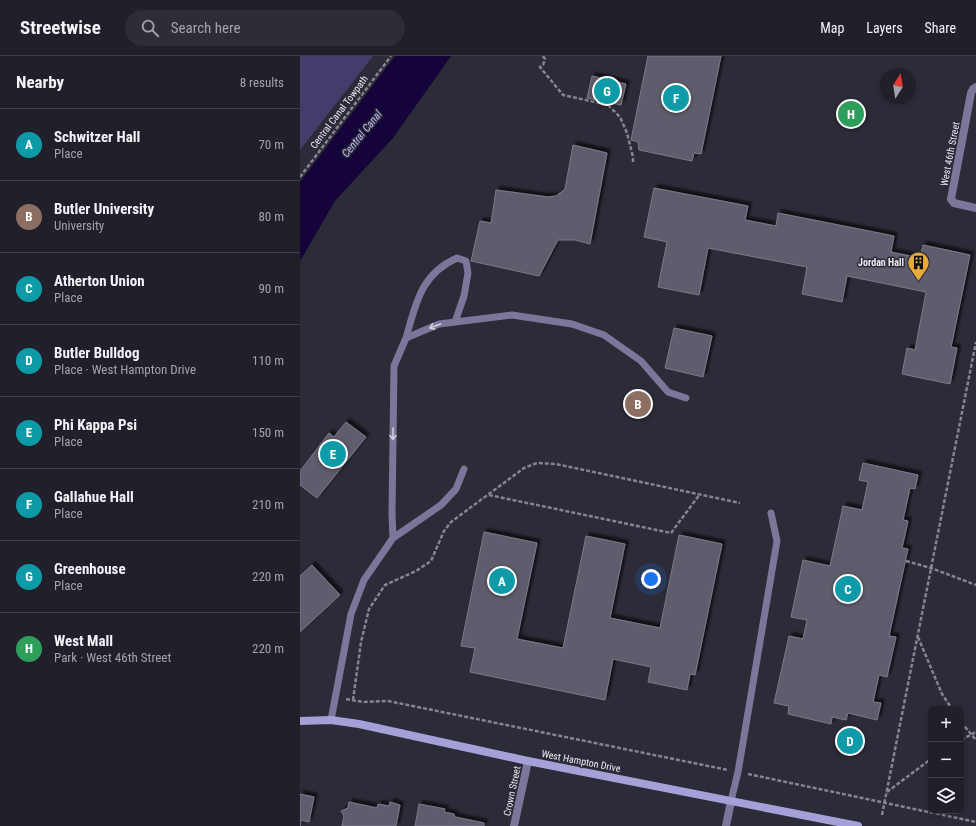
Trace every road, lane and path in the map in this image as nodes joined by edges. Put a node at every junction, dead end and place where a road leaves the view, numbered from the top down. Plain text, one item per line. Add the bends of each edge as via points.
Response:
1 (391, 56) edge
2 (543, 56) edge
3 (976, 87) edge
4 (633, 164) dead end
5 (300, 177) edge
6 (976, 208) edge
7 (455, 322) junction
8 (406, 338) junction
9 (976, 342) edge
10 (686, 398) dead end
11 (464, 469) dead end
12 (700, 494) junction
13 (488, 495) junction
14 (740, 503) dead end
15 (771, 512) dead end
16 (393, 538) junction
17 (906, 561) dead end
18 (931, 568) junction
19 (976, 585) edge
20 (917, 637) junction
21 (345, 699) dead end
22 (353, 700) junction
23 (950, 706) edge
24 (331, 720) junction
25 (300, 721) edge
26 (964, 725) edge
27 (972, 734) junction
28 (976, 734) edge
29 (964, 738) edge
30 (976, 740) edge
31 (528, 761) junction
32 (928, 761) edge
33 (727, 770) dead end
34 (747, 774) dead end
35 (887, 792) junction
36 (731, 801) junction
37 (884, 803) junction
38 (882, 815) dead end
39 (976, 822) edge
40 (841, 824) edge
41 (514, 826) edge
42 (726, 826) edge
43 (858, 826) edge

1 - 5 path, Central Canal Towpath
2 - 4 path via 545,59 540,67 563,95 608,105 620,118 627,133
3 - 6 street, West 46th Street via 971,93 951,199 954,203
7 -> 8 lane via 439,324
7 - 8 lane via 464,296 468,273 466,261 457,258 445,263 431,275 416,300
7 - 10 lane via 512,315 572,324 604,335 641,361 668,392
8 -> 16 lane via 394,366
9 - 18 path
11 - 16 lane via 456,489 441,505
12 - 13 path via 556,464 537,463 524,468
12 - 13 path via 671,533
12 - 14 path
13 - 22 path via 444,531 431,561 385,585 369,609 361,642
15 - 36 lane via 777,541
16 - 24 lane via 364,580 351,614
17 - 18 path
18 - 19 path
18 - 20 path
20 - 23 path via 942,694
20 - 35 path
21 - 22 path
22 - 33 path via 388,701
24 - 25 street, West Hampton Drive
24 - 31 street, West Hampton Drive
26 - 27 path
27 - 28 path
27 - 29 path
27 - 30 path
31 - 36 street, West Hampton Drive
31 - 41 street, Crown Street
32 - 35 path
34 - 37 path
35 - 37 path
36 - 40 street, West Hampton Drive
36 - 42 street
37 - 38 path
37 - 39 path
40 - 43 street, West Hampton Drive

